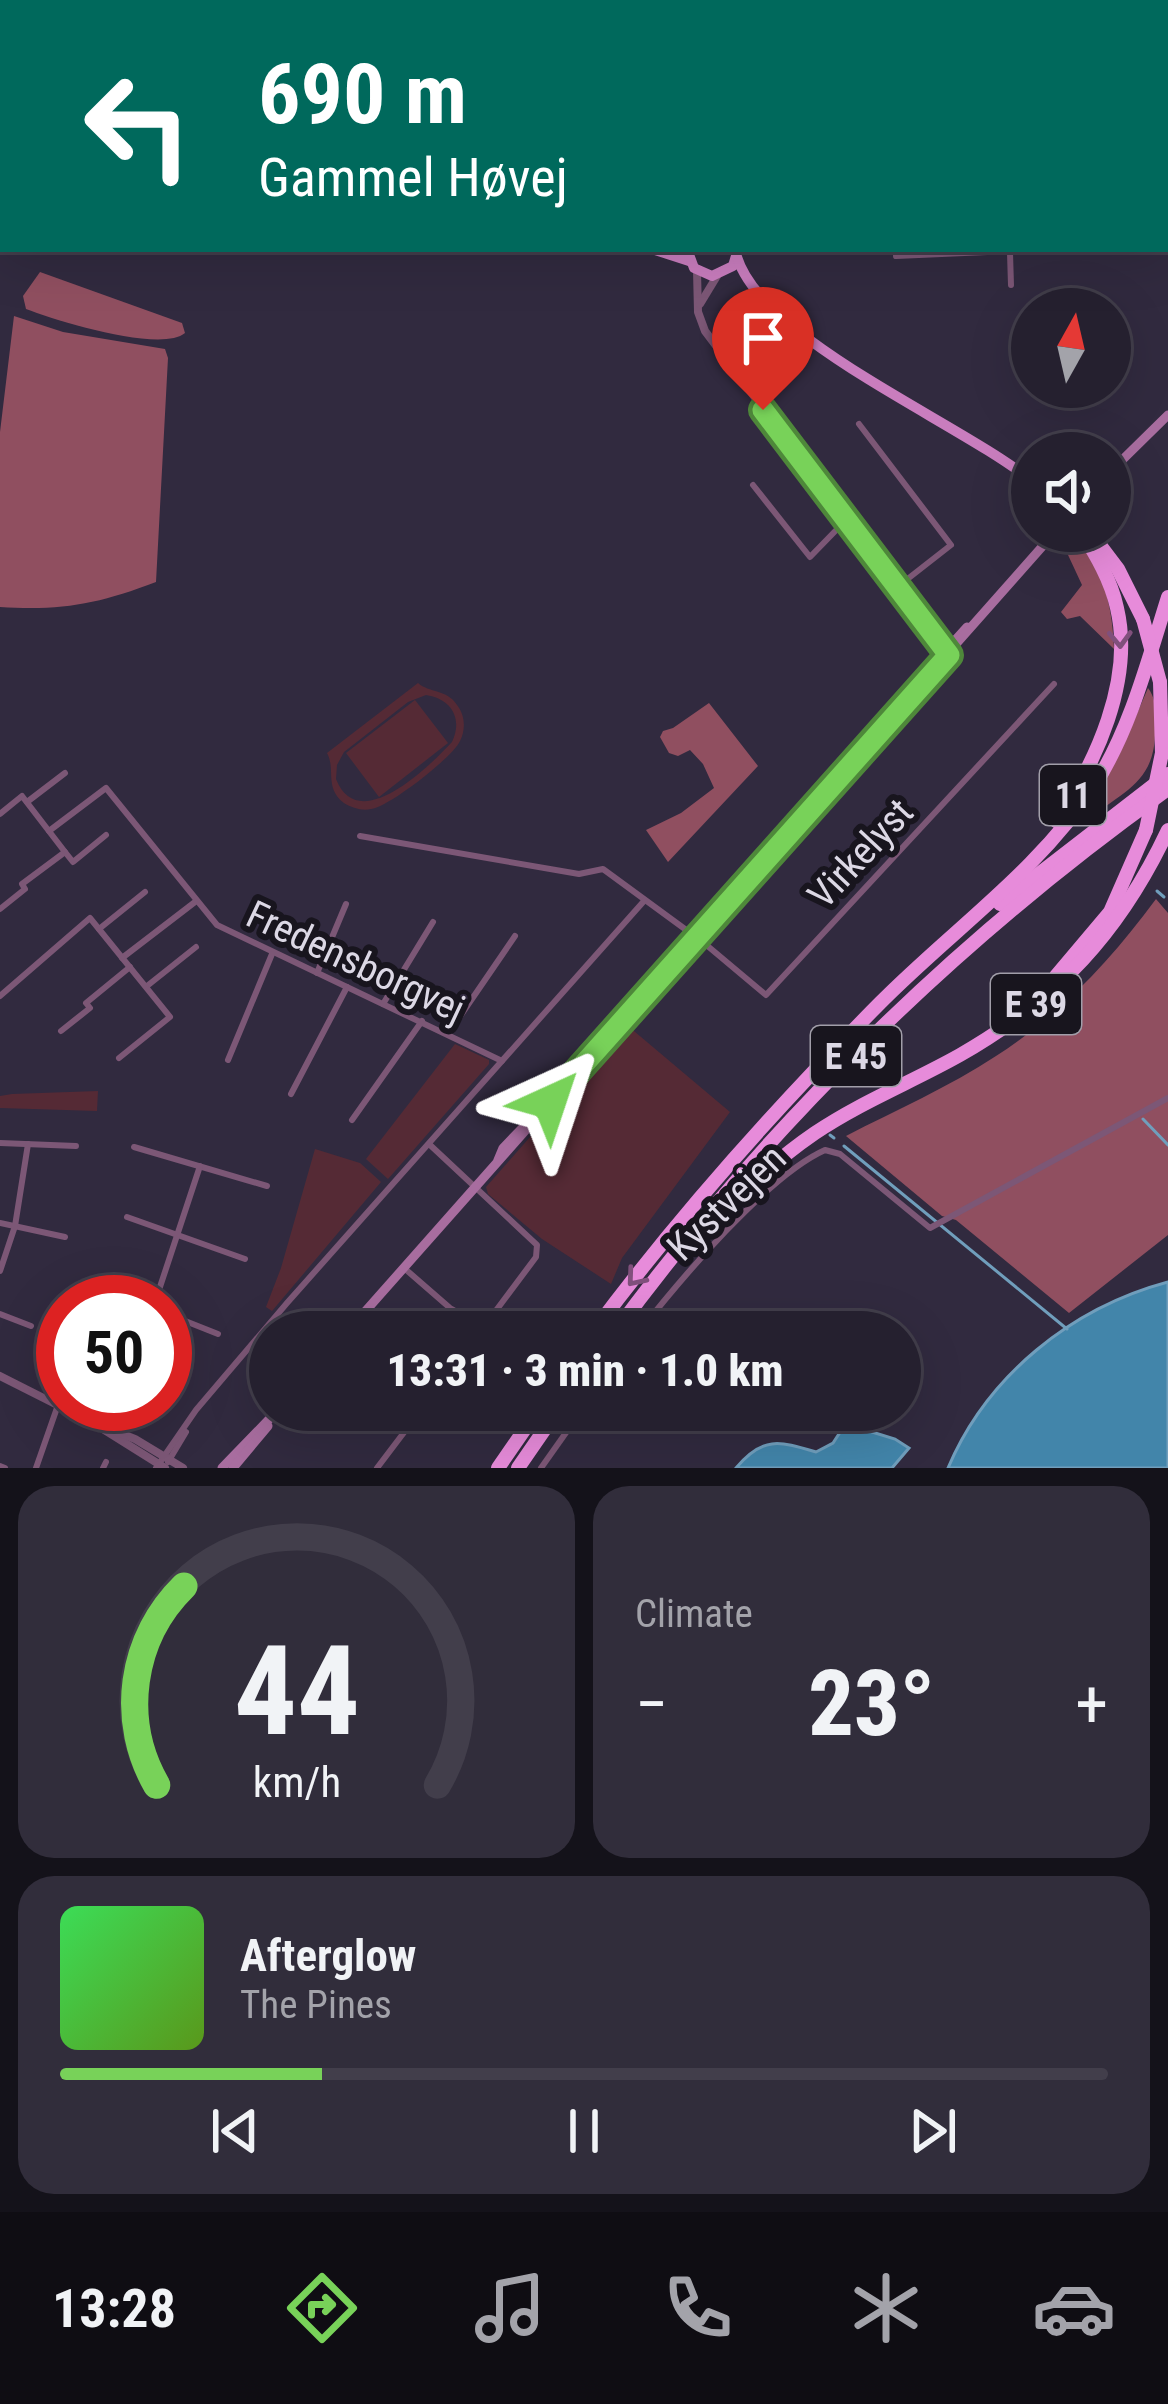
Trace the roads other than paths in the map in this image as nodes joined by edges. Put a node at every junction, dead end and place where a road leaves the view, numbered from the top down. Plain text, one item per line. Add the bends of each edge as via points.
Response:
1 (972, 252) edge
2 (1010, 252) edge
3 (737, 253) edge
4 (896, 256) dead end
5 (691, 260) edge
6 (720, 274) junction
7 (1011, 285) dead end
8 (759, 295) junction
9 (698, 312) junction
10 (1168, 415) edge
11 (859, 424) dead end
12 (1131, 451) edge
13 (1011, 466) edge
14 (753, 485) dead end
15 (845, 521) junction
16 (1037, 552) edge
17 (1094, 552) edge
18 (1103, 552) edge
19 (896, 588) junction
20 (1168, 597) edge
21 (946, 652) junction
22 (1054, 684) dead end
23 (65, 773) dead end
24 (1168, 773) edge
25 (1168, 789) edge
26 (27, 802) junction
27 (0, 814) edge
28 (1168, 830) edge
29 (49, 831) junction
30 (106, 835) dead end
31 (360, 836) dead end
32 (64, 852) junction
33 (145, 892) dead end
34 (644, 901) junction
35 (194, 902) junction
36 (346, 904) dead end
37 (0, 909) edge
38 (433, 922) dead end
39 (99, 929) junction
40 (515, 936) dead end
41 (695, 936) junction
42 (196, 947) dead end
43 (272, 954) junction
44 (122, 958) junction
45 (130, 968) junction
46 (316, 973) junction
47 (346, 987) junction
48 (146, 988) junction
49 (0, 996) edge
50 (882, 1000) junction
51 (383, 1004) junction
52 (422, 1021) junction
53 (61, 1031) dead end
54 (448, 1034) junction
55 (119, 1058) dead end
56 (229, 1060) dead end
57 (502, 1060) junction
58 (822, 1064) junction
59 (291, 1094) dead end
60 (884, 1094) junction
61 (1168, 1099) edge
62 (352, 1120) dead end
63 (0, 1143) edge
64 (28, 1144) junction
65 (429, 1144) junction
66 (76, 1146) dead end
67 (134, 1147) dead end
68 (200, 1166) junction
69 (267, 1186) dead end
70 (476, 1187) junction
71 (127, 1217) dead end
72 (0, 1223) edge
73 (15, 1226) junction
74 (180, 1236) junction
75 (65, 1237) dead end
76 (245, 1258) dead end
77 (404, 1268) junction
78 (0, 1271) edge
79 (661, 1274) junction
80 (165, 1275) edge
81 (365, 1311) edge
82 (455, 1311) edge
83 (495, 1311) edge
84 (610, 1311) edge
85 (632, 1311) edge
86 (658, 1311) edge
87 (0, 1314) edge
88 (192, 1324) edge
89 (31, 1326) dead end
90 (218, 1334) dead end
91 (0, 1376) edge
92 (36, 1394) edge
93 (49, 1431) edge
94 (114, 1431) edge
95 (258, 1431) edge
96 (262, 1431) edge
97 (405, 1431) edge
98 (524, 1431) edge
99 (544, 1431) edge
100 (567, 1431) edge
101 (163, 1464) edge
102 (36, 1468) edge
103 (183, 1468) edge
104 (222, 1468) edge
105 (233, 1468) edge
106 (376, 1468) edge
107 (498, 1468) edge
108 (518, 1468) edge
109 (541, 1468) edge

1 - 4 street
2 - 7 street
3 - 6 main road
3 - 8 main road
5 - 6 main road
5 - 9 street
6 - 8 main road
6 - 9 street
8 - 13 main road via 796,332
9 - 15 street
10 - 12 main road
11 - 19 street via 951,545
14 - 15 street via 810,557
15 - 19 street
16 - 21 main road
17 -> 50 highway, 11 via 1120,632 1101,737 1043,840
18 - 60 highway, 11, bridge via 1143,619 1160,682 1162,752 1146,830 1110,912 1077,955 1024,1004
19 - 21 street
20 - 50 highway, E 39 via 1140,687 1095,783 1034,860
21 - 41 main road
22 - 41 street, Virkelyst via 766,995
23 - 26 street
24 - 58 highway, E 45 via 994,909
25 - 79 highway, E 45 via 950,964 773,1137
26 - 27 street via 22,796
26 - 29 street
28 - 60 highway, E 39 via 1127,908 1080,965 1011,1024
29 - 32 street
29 - 35 street, Fredensborgvej via 106,788
30 - 32 street via 73,862
31 - 34 street via 579,874 603,869
32 - 37 street
33 - 39 street
34 - 41 street
34 - 57 street
35 - 43 street, Fredensborgvej via 218,926
35 - 44 street
36 - 46 street
38 - 51 street
39 - 44 street
39 - 49 street via 90,918
40 - 54 street
41 - 70 main road
42 - 48 street
43 - 46 street, Fredensborgvej
43 - 56 street
44 - 45 street
45 - 48 street
45 - 53 street
46 - 47 street, Fredensborgvej
47 - 51 street, Fredensborgvej
47 - 59 street
48 - 55 street via 170,1017
50 - 58 highway, E 39
51 - 52 street, Fredensborgvej
52 - 54 street, Fredensborgvej
52 - 62 street
54 - 57 street, Fredensborgvej
57 - 65 street
58 -> 84 highway, E 45
60 - 79 highway, E 39 via 759,1176
61 - 86 street, Kystvejen via 930,1228 826,1150 796,1167 708,1251
63 - 64 street
64 - 66 street
64 - 73 street
65 - 70 street
65 - 101 street via 206,1398
67 - 68 street
68 - 69 street
68 - 74 street
70 - 77 main road
70 - 83 street via 538,1251
71 - 74 street
72 - 73 street
73 - 75 street
73 - 78 street
74 - 76 street
74 - 80 street
77 - 81 main road
77 - 82 street
79 - 85 highway, E 45
87 - 89 street
88 - 90 street
91 - 92 street
93 - 102 street
94 - 101 street
95 - 104 main road
96 - 105 main road
97 - 106 street
98 - 107 highway
99 - 108 highway
100 - 109 street
101 - 103 street

